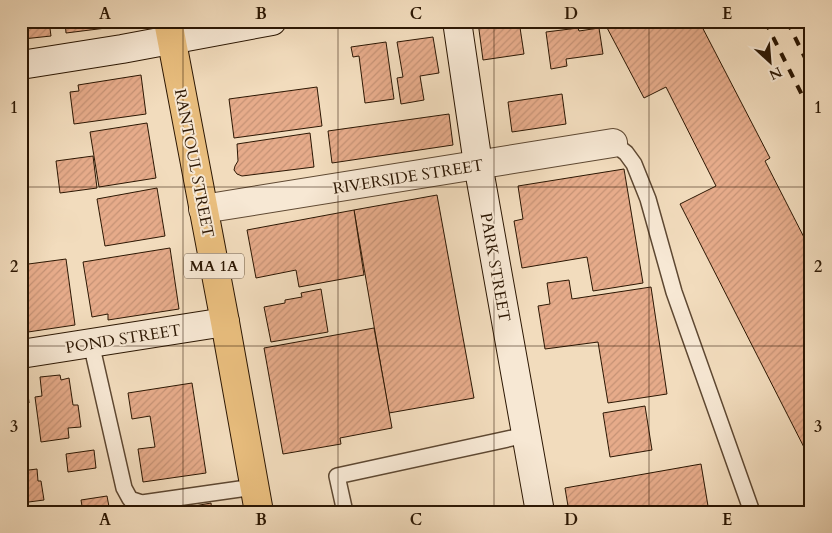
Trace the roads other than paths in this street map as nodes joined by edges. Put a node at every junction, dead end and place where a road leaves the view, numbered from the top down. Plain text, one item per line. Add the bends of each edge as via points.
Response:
1 (272, 21) edge
2 (456, 21) edge
3 (170, 30) edge
4 (21, 65) edge
5 (613, 142) joint
6 (478, 164) junction
7 (204, 210) junction
8 (225, 322) junction
9 (92, 343) junction
10 (21, 354) edge
11 (526, 435) junction
12 (256, 499) edge
13 (345, 512) edge
14 (540, 512) edge
15 (752, 512) edge

1 - 3 street
2 - 6 street, PARK STREET
3 - 4 street via 122,50
3 - 7 highway, RANTOUL STREET / MA 1A
5 - 6 street, RIVERSIDE STREET
5 - 15 lane via 634,164 646,192 674,292
6 - 7 street, RIVERSIDE STREET
6 - 11 street, PARK STREET
7 - 8 highway, RANTOUL STREET / MA 1A
8 - 9 street, POND STREET
8 - 12 highway, RANTOUL STREET / MA 1A
9 - 10 street, POND STREET
9 - 12 lane via 124,488 130,499 142,503
11 - 13 lane via 338,476
11 - 14 street, PARK STREET

